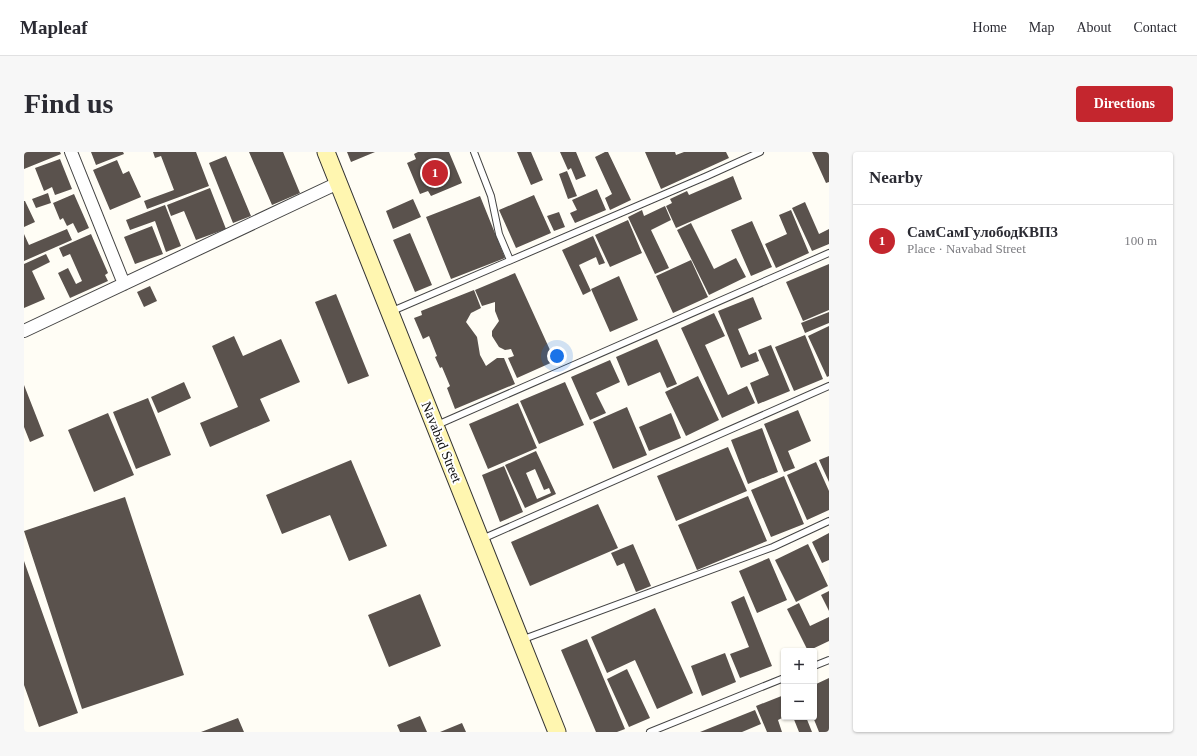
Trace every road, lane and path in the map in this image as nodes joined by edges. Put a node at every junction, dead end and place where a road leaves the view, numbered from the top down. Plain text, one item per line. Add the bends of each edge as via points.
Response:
1 (71, 152) edge
2 (326, 152) edge
3 (474, 152) edge
4 (760, 152) edge
5 (338, 183) junction
6 (829, 253) edge
7 (510, 260) junction
8 (124, 284) junction
9 (390, 312) junction
10 (24, 331) edge
11 (829, 386) edge
12 (435, 426) junction
13 (829, 522) edge
14 (481, 540) junction
15 (520, 640) junction
16 (829, 660) edge
17 (817, 665) edge
18 (781, 679) edge
19 (557, 732) edge
20 (650, 732) edge

1 - 8 street
2 - 5 street, Navabad Street
3 - 7 lane via 491,196 499,234
4 - 7 lane
5 - 8 street
5 - 9 street, Navabad Street
6 - 12 lane
7 - 9 lane
8 - 10 street
9 - 12 street, Navabad Street
11 - 14 lane
12 - 14 street, Navabad Street
13 - 15 lane via 773,546
14 - 15 street, Navabad Street
15 - 19 street, Navabad Street
16 - 17 lane
18 - 20 lane

